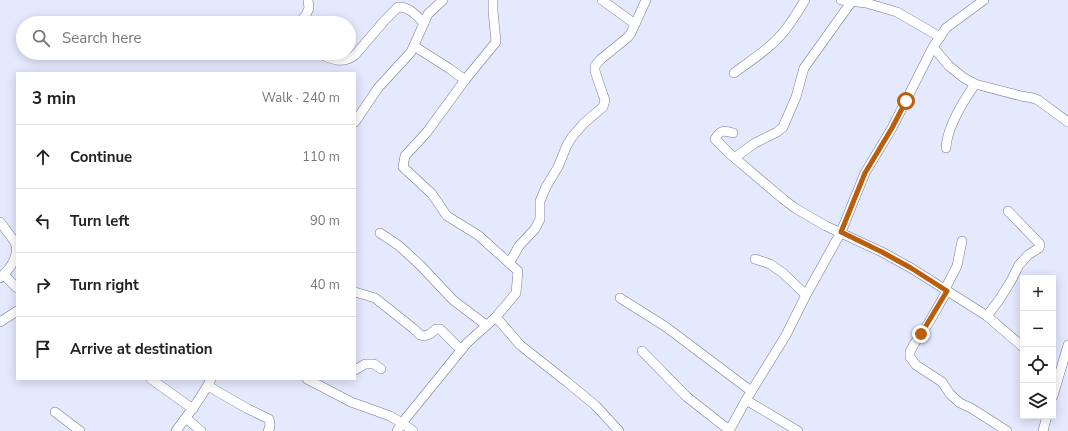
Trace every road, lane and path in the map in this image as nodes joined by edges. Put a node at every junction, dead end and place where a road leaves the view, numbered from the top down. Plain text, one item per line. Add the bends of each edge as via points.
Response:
1 (308, 0) edge
2 (443, 0) edge
3 (493, 0) edge
4 (602, 0) edge
5 (646, 0) edge
6 (804, 0) edge
7 (841, 0) edge
8 (984, 0) edge
9 (852, 1) junction
10 (305, 16) edge
11 (424, 23) junction
12 (635, 24) junction
13 (940, 37) junction
14 (414, 46) junction
15 (933, 47) junction
16 (356, 54) edge
17 (338, 60) edge
18 (349, 60) edge
19 (734, 73) dead end
20 (464, 80) junction
21 (975, 84) junction
22 (356, 121) edge
23 (1068, 122) edge
24 (733, 132) dead end
25 (946, 148) dead end
26 (736, 159) junction
27 (1008, 211) dead end
28 (0, 222) edge
29 (841, 232) junction
30 (380, 233) dead end
31 (962, 241) dead end
32 (755, 259) dead end
33 (510, 262) junction
34 (2, 276) edge
35 (16, 287) edge
36 (946, 290) junction
37 (356, 292) edge
38 (806, 295) junction
39 (620, 298) dead end
40 (16, 311) edge
41 (986, 316) junction
42 (496, 317) junction
43 (2, 318) edge
44 (486, 325) junction
45 (1020, 344) edge
46 (1068, 345) edge
47 (461, 350) junction
48 (642, 351) dead end
49 (356, 369) edge
50 (380, 369) dead end
51 (1056, 374) edge
52 (152, 380) edge
53 (310, 380) edge
54 (209, 382) edge
55 (751, 391) junction
56 (746, 400) junction
57 (193, 409) junction
58 (55, 412) dead end
59 (186, 418) junction
60 (1046, 419) edge
61 (402, 422) junction
62 (729, 430) edge
63 (80, 431) edge
64 (176, 431) edge
65 (201, 431) edge
66 (268, 431) edge
67 (397, 431) edge
68 (413, 431) edge
69 (619, 431) edge
70 (798, 431) edge
71 (1007, 431) edge
72 (1043, 431) edge

1 - 10 street via 309,8
2 - 11 street via 428,14
3 - 20 street via 496,42
4 - 12 street
5 - 12 street
6 - 19 street via 776,40
7 - 9 street
8 - 13 street via 946,28
9 - 13 street via 897,12
9 - 26 street via 804,68 796,97 783,127 755,143
11 - 14 street
11 - 16 street via 408,9 398,7
12 - 33 street via 628,37 595,66 605,100 603,107 584,122 567,145 540,201 540,219
13 - 15 street
14 - 20 street
14 - 22 street via 378,88
15 - 21 street via 949,66
15 - 29 street via 892,128 865,173
17 - 18 street
20 - 33 street via 427,132 405,156 403,167 432,194 448,216 478,235
21 - 23 street via 1038,100
21 - 25 street via 949,132
24 - 26 street via 725,130 718,133 715,139
26 - 29 street via 795,208
27 - 41 street via 1040,245 1019,264 1003,294
28 - 34 street via 16,246 15,258
29 - 36 street via 911,268
29 - 38 street
30 - 44 street via 407,253 453,300
31 - 36 street via 958,266
32 - 38 street via 770,264 784,273
33 - 42 street via 518,271 516,293
34 - 35 street
36 - 41 street
36 - 71 street via 914,344 910,357 916,365 942,382 960,403
37 - 47 street via 375,298 420,335 424,336 440,329
38 - 55 street via 786,335
39 - 55 street via 666,327
40 - 43 street
41 - 45 street
42 - 44 street
42 - 69 street via 520,345 596,406
44 - 47 street
46 - 51 street
47 - 61 street
48 - 62 street via 687,397
49 - 50 street via 366,364 374,364
52 - 57 street
53 - 61 street via 351,402
54 - 57 street
54 - 66 street via 242,406 269,419
55 - 56 street
56 - 62 street
56 - 70 street
57 - 59 street
58 - 63 street
59 - 64 street
59 - 65 street
60 - 72 street
61 - 67 street
61 - 68 street

